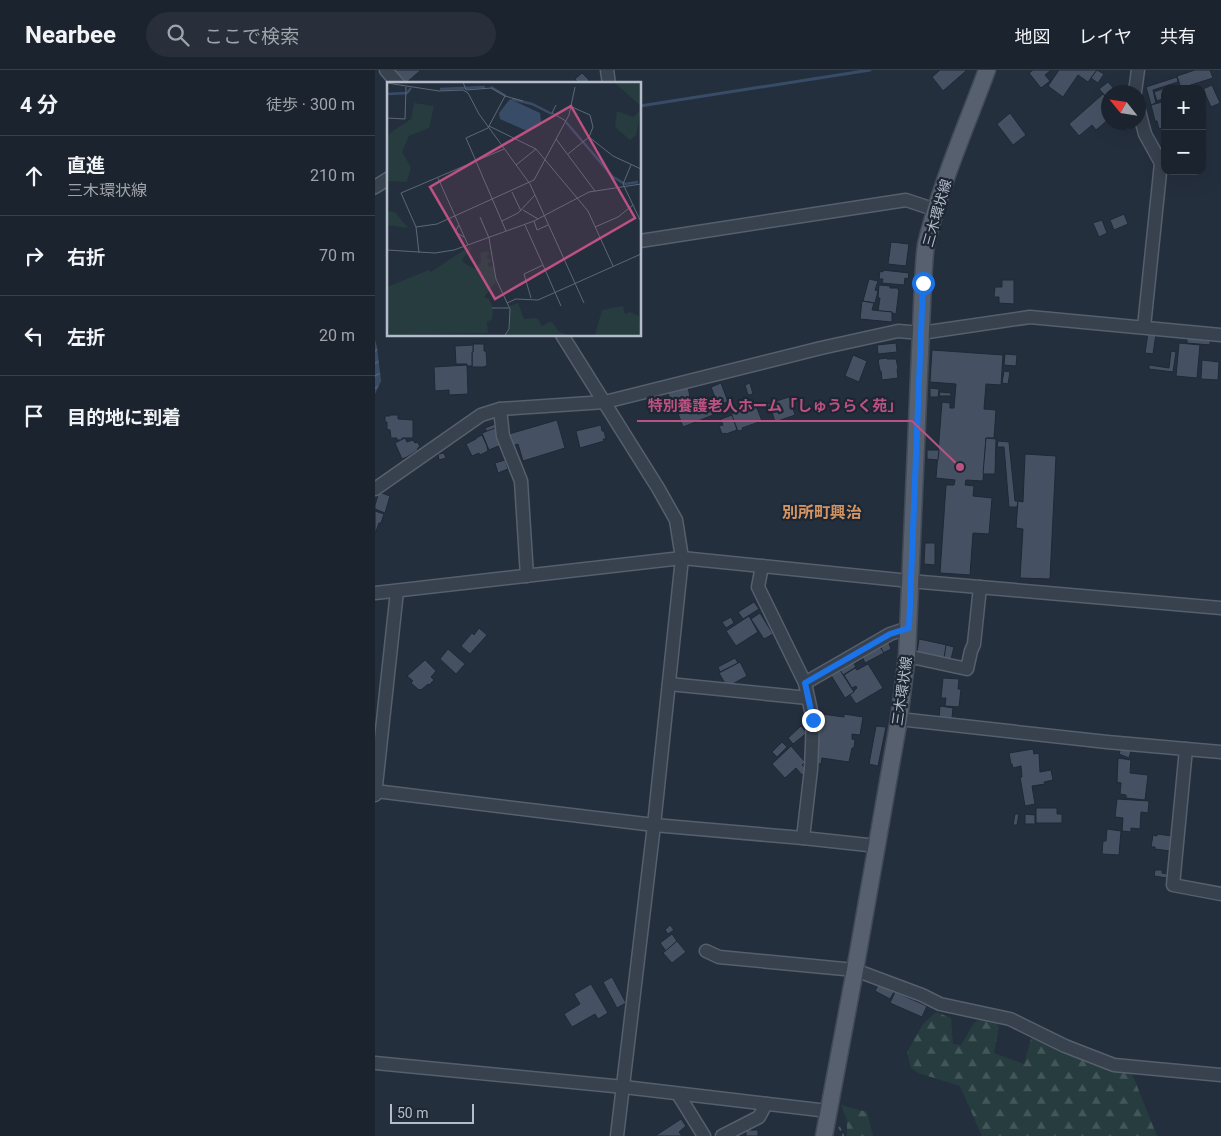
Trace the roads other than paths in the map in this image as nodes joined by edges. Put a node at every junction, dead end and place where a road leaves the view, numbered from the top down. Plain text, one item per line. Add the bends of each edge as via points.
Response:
1 (386, 70) edge
2 (987, 70) edge
3 (1138, 70) edge
4 (396, 82) edge
5 (1136, 85) edge
6 (1144, 130) edge
7 (387, 179) edge
8 (375, 186) edge
9 (936, 210) junction
10 (641, 241) edge
11 (1144, 327) junction
12 (921, 333) junction
13 (1221, 335) edge
14 (563, 336) edge
15 (605, 402) junction
16 (500, 409) junction
17 (375, 489) edge
18 (682, 558) junction
19 (762, 566) junction
20 (527, 576) junction
21 (910, 581) junction
22 (980, 587) junction
23 (397, 590) junction
24 (375, 593) edge
25 (1221, 608) edge
26 (909, 628) junction
27 (907, 656) junction
28 (805, 683) junction
29 (669, 684) junction
30 (808, 698) junction
31 (899, 720) junction
32 (1186, 749) junction
33 (1221, 752) edge
34 (375, 792) edge
35 (654, 825) junction
36 (803, 838) junction
37 (877, 846) junction
38 (1221, 894) edge
39 (706, 951) dead end
40 (855, 970) junction
41 (375, 1063) edge
42 (1221, 1075) edge
43 (624, 1088) junction
44 (679, 1094) junction
45 (766, 1104) junction
46 (828, 1111) junction
47 (617, 1136) edge
48 (704, 1136) edge
49 (722, 1136) edge
50 (824, 1136) edge

1 - 4 street
2 - 9 main road, 三木環状線
3 - 5 street
6 - 11 street via 1161,162
7 - 8 street
9 - 10 street via 906,200
9 - 12 main road, 三木環状線 via 926,247
11 - 12 street via 1031,317
11 - 13 street
12 - 15 street via 898,331
12 - 21 main road, 三木環状線
14 - 15 street
15 - 16 street
15 - 18 street via 659,488 675,520
16 - 17 street via 481,415
16 - 20 street via 503,436 521,481
18 - 19 street
18 - 20 street
18 - 29 street
19 - 21 street
19 - 28 street via 758,587
20 - 23 street
21 - 22 street
21 - 26 main road, 三木環状線
22 - 25 street
22 - 27 street via 974,644 967,670
23 - 24 street
23 - 34 street
26 - 27 main road, 三木環状線
26 - 28 street via 890,634
27 - 31 main road, 三木環状線
28 - 30 street
29 - 30 street
29 - 35 street
30 - 36 street via 813,720
31 - 32 street
31 - 37 main road, 三木環状線
32 - 33 street
32 - 38 street via 1173,885
34 - 35 street
35 - 36 street
35 - 43 street
36 - 37 street
37 - 40 main road, 三木環状線
39 - 40 street via 719,957
40 - 42 street via 940,1004 1011,1019 1065,1046 1114,1064
40 - 46 main road, 三木環状線
41 - 43 street
43 - 44 street
43 - 47 street
44 - 45 street
44 - 48 street
45 - 46 street
45 - 49 street via 759,1117
46 - 50 main road, 三木環状線

